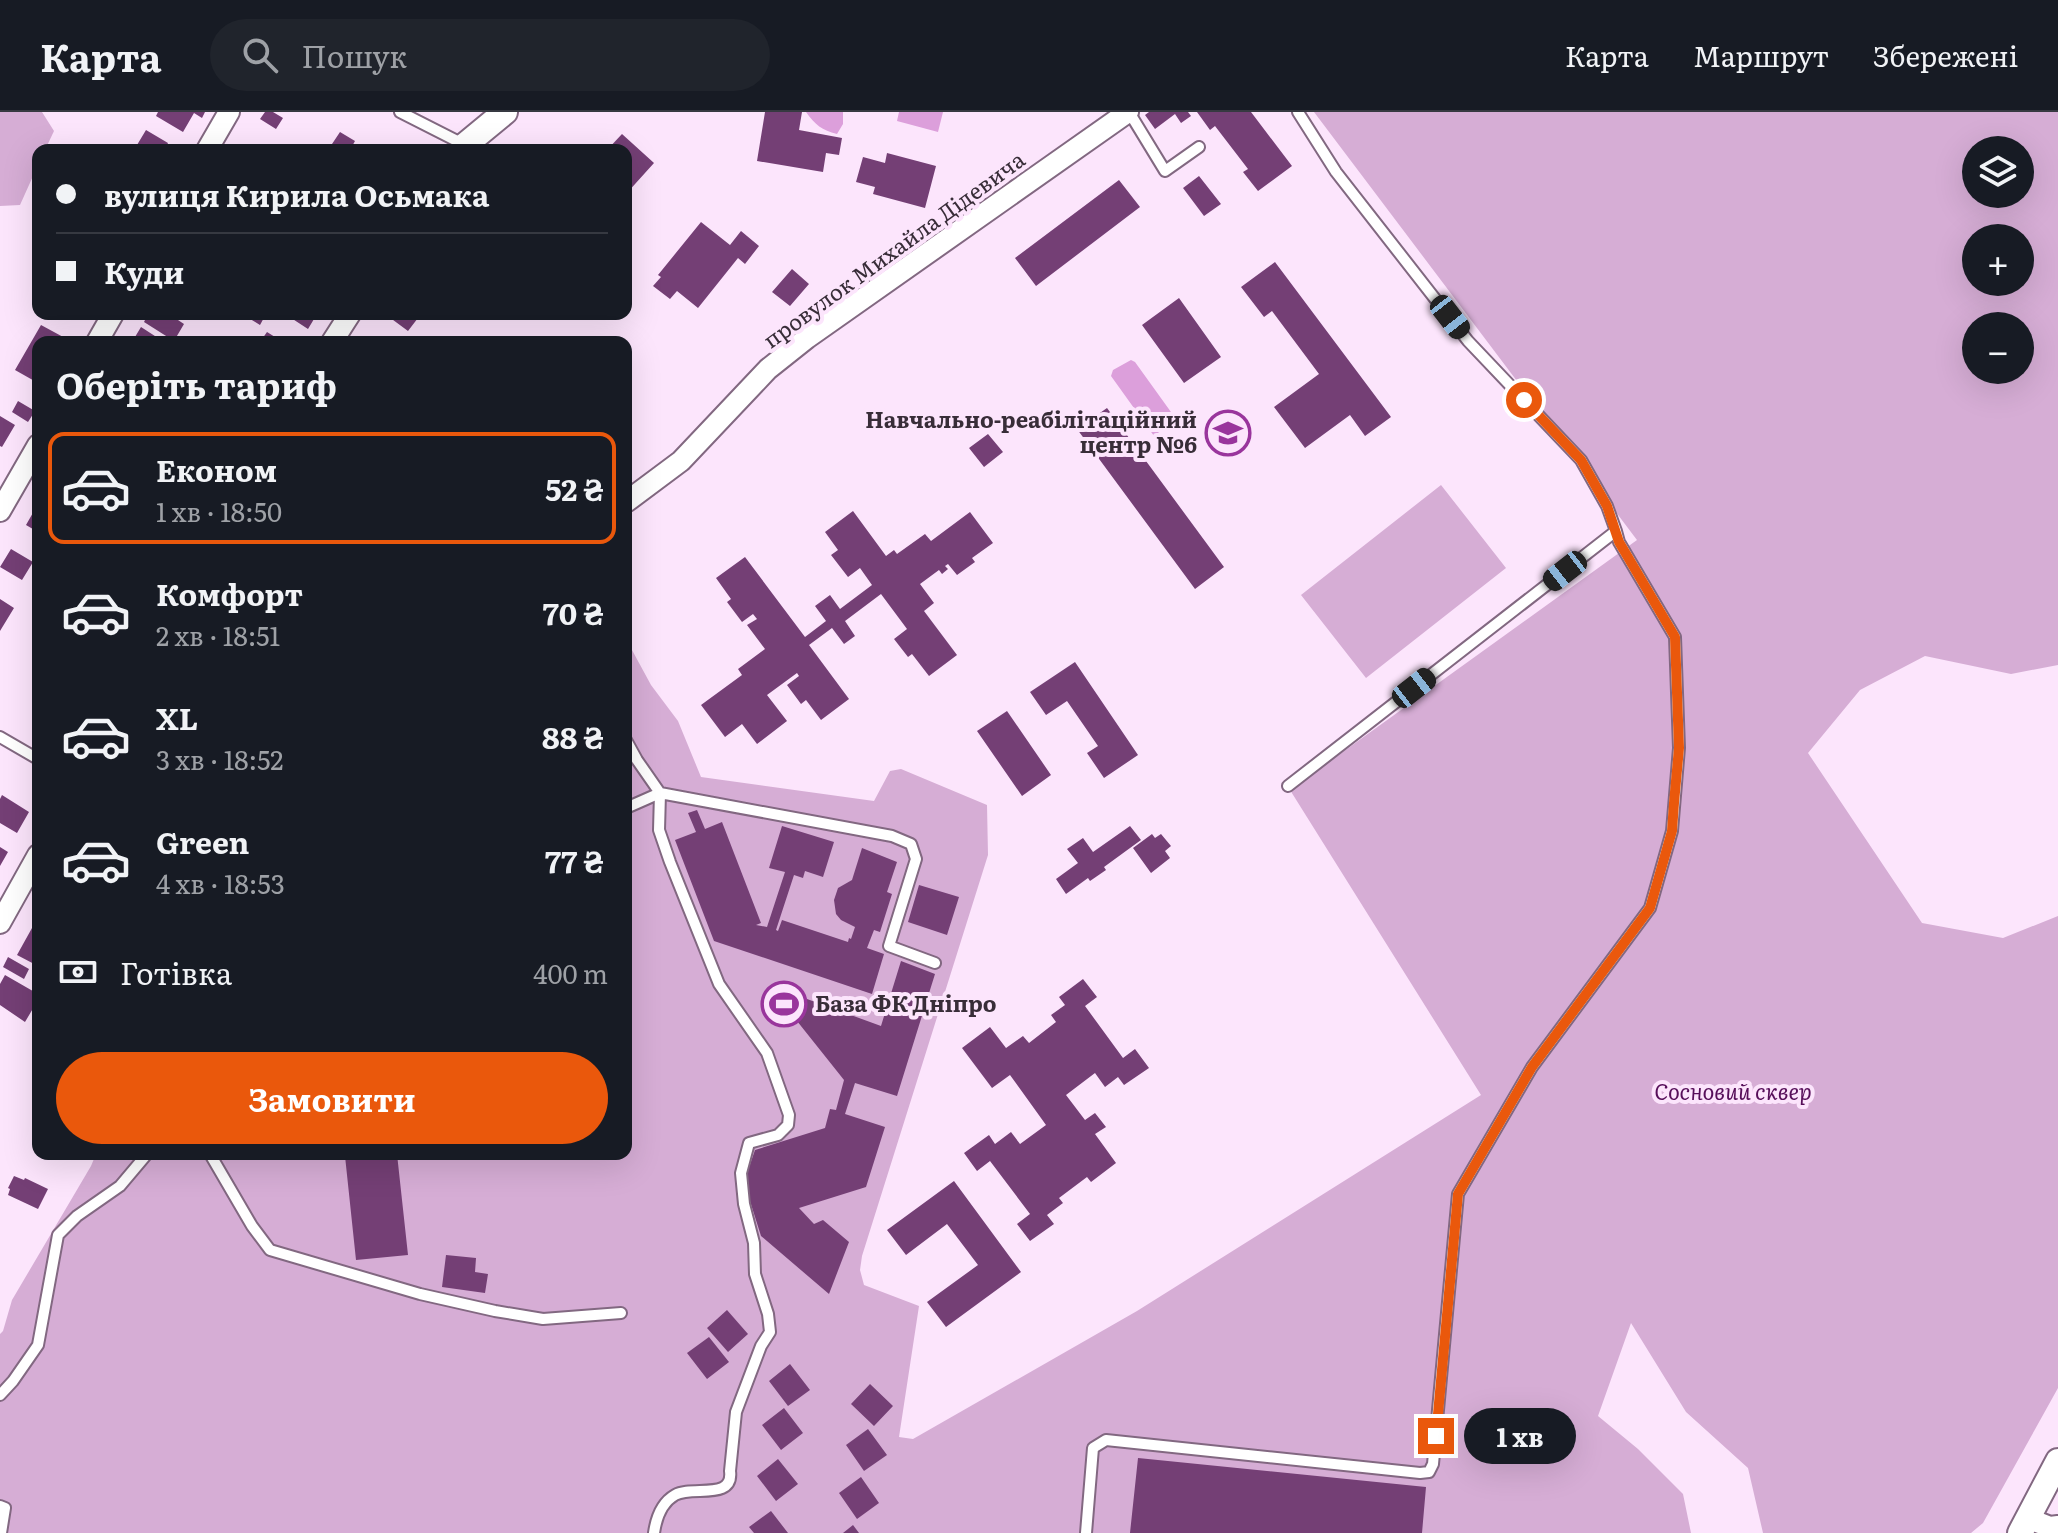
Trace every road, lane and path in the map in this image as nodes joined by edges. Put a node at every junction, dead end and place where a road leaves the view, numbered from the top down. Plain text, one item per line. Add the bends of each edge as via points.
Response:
1 (229, 112) edge
2 (400, 112) edge
3 (505, 112) edge
4 (1129, 112) edge
5 (1298, 112) edge
6 (210, 144) edge
7 (458, 144) edge
8 (467, 144) edge
9 (1199, 147) dead end
10 (32, 455) edge
11 (632, 498) edge
12 (0, 511) edge
13 (1616, 531) junction
14 (0, 737) edge
15 (632, 751) edge
16 (32, 756) edge
17 (1288, 786) dead end
18 (660, 793) junction
19 (632, 805) edge
20 (32, 866) edge
21 (0, 923) edge
22 (935, 963) dead end
23 (142, 1160) edge
24 (214, 1160) edge
25 (621, 1313) dead end
26 (0, 1395) edge
27 (2055, 1471) edge
28 (0, 1506) edge
29 (2041, 1527) edge
30 (1, 1533) edge
31 (654, 1533) edge
32 (1086, 1533) edge

1 - 6 street
2 - 7 lane
3 - 8 street
4 - 9 lane via 1165,171
4 - 11 street, провулок Михайла Дідевича via 807,338 768,369 681,461
5 - 13 lane via 1336,172 1468,341 1581,460
10 - 12 street
13 - 17 lane
13 - 32 lane via 1675,637 1679,748 1672,831 1650,908 1532,1067 1458,1194 1429,1472 1106,1440 1093,1448
14 - 16 lane
15 - 18 lane
18 - 19 lane
18 - 22 lane via 892,836 911,844 916,859 889,946
18 - 31 lane via 659,830 670,862 719,984 767,1053 789,1115 778,1135 749,1143 741,1173 755,1274 770,1332 736,1412 731,1480 720,1490 688,1490 673,1496 657,1515
20 - 21 street
23 - 26 lane via 120,1186 58,1235 38,1345
24 - 25 lane via 270,1250 495,1311 543,1319
27 - 29 street
28 - 30 lane via 5,1508

